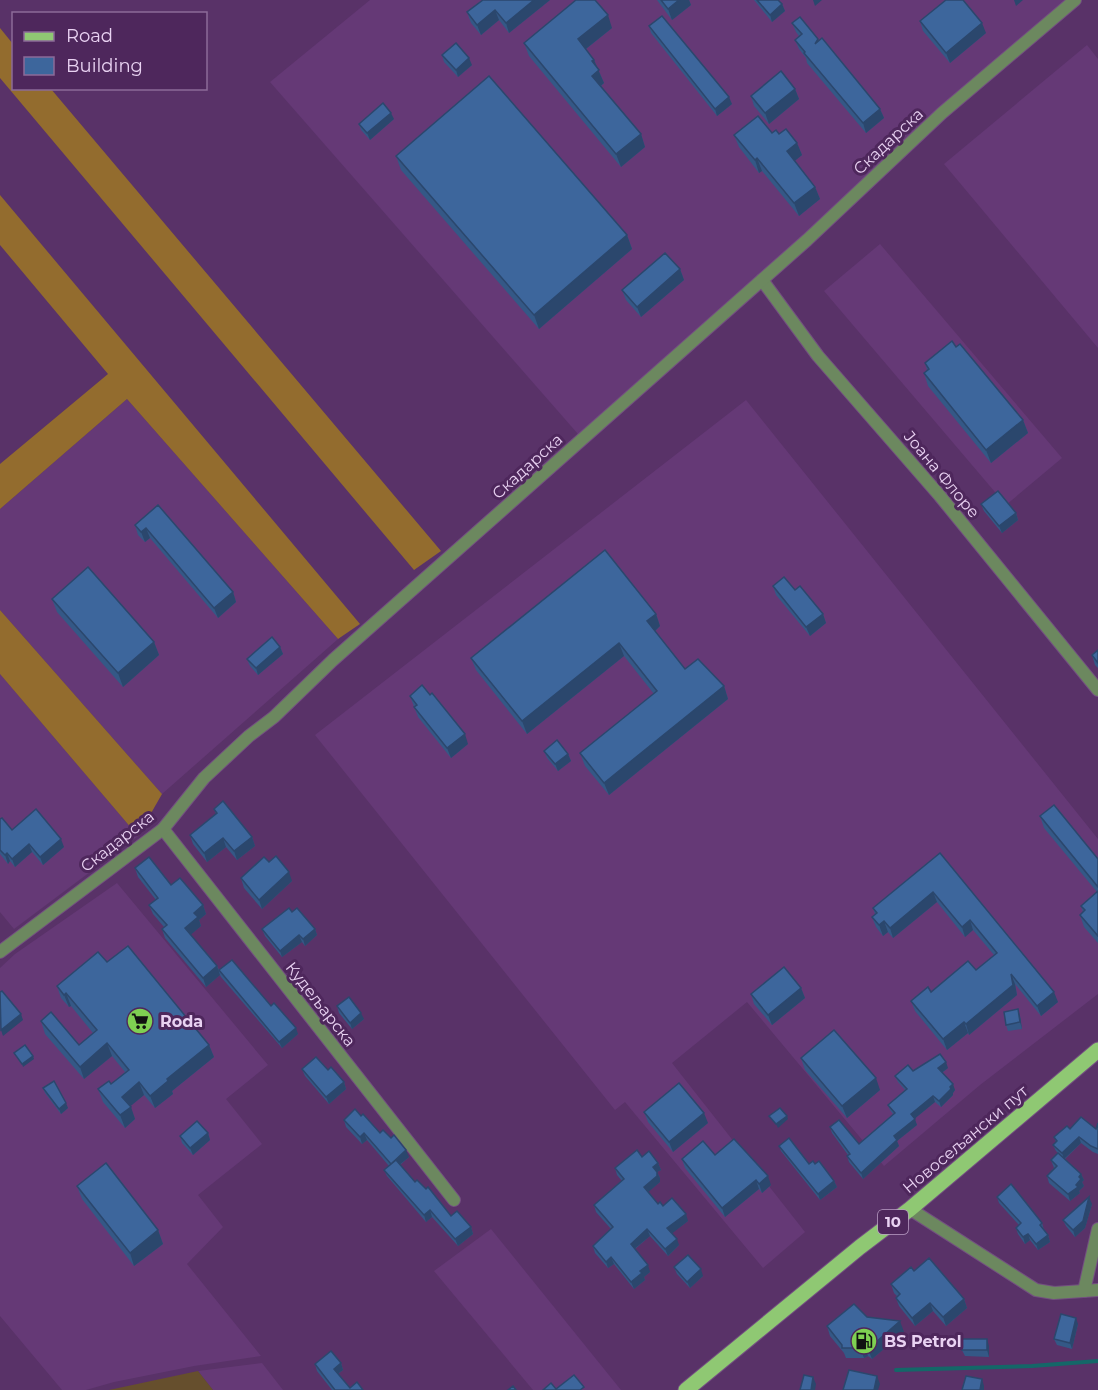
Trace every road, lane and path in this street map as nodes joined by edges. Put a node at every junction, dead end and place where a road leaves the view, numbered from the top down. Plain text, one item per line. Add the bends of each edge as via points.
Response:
1 (1075, 0) edge
2 (762, 280) junction
3 (1098, 690) edge
4 (163, 829) junction
5 (0, 952) edge
6 (1098, 1050) edge
7 (454, 1200) dead end
8 (910, 1209) junction
9 (1098, 1229) edge
10 (1098, 1290) edge
11 (1084, 1291) junction
12 (686, 1390) edge

1 - 2 street, Скадарска via 942,113
2 - 3 street, Јоана Флоре via 819,356 940,496
2 - 4 street, Скадарска via 249,736 204,778
4 - 5 street, Скадарска
4 - 7 street, Кудељарска
6 - 8 main road, Новосељански пут / 10
8 - 11 street via 1036,1290
8 - 12 main road, Новосељански пут / 10
9 - 11 street
10 - 11 street

